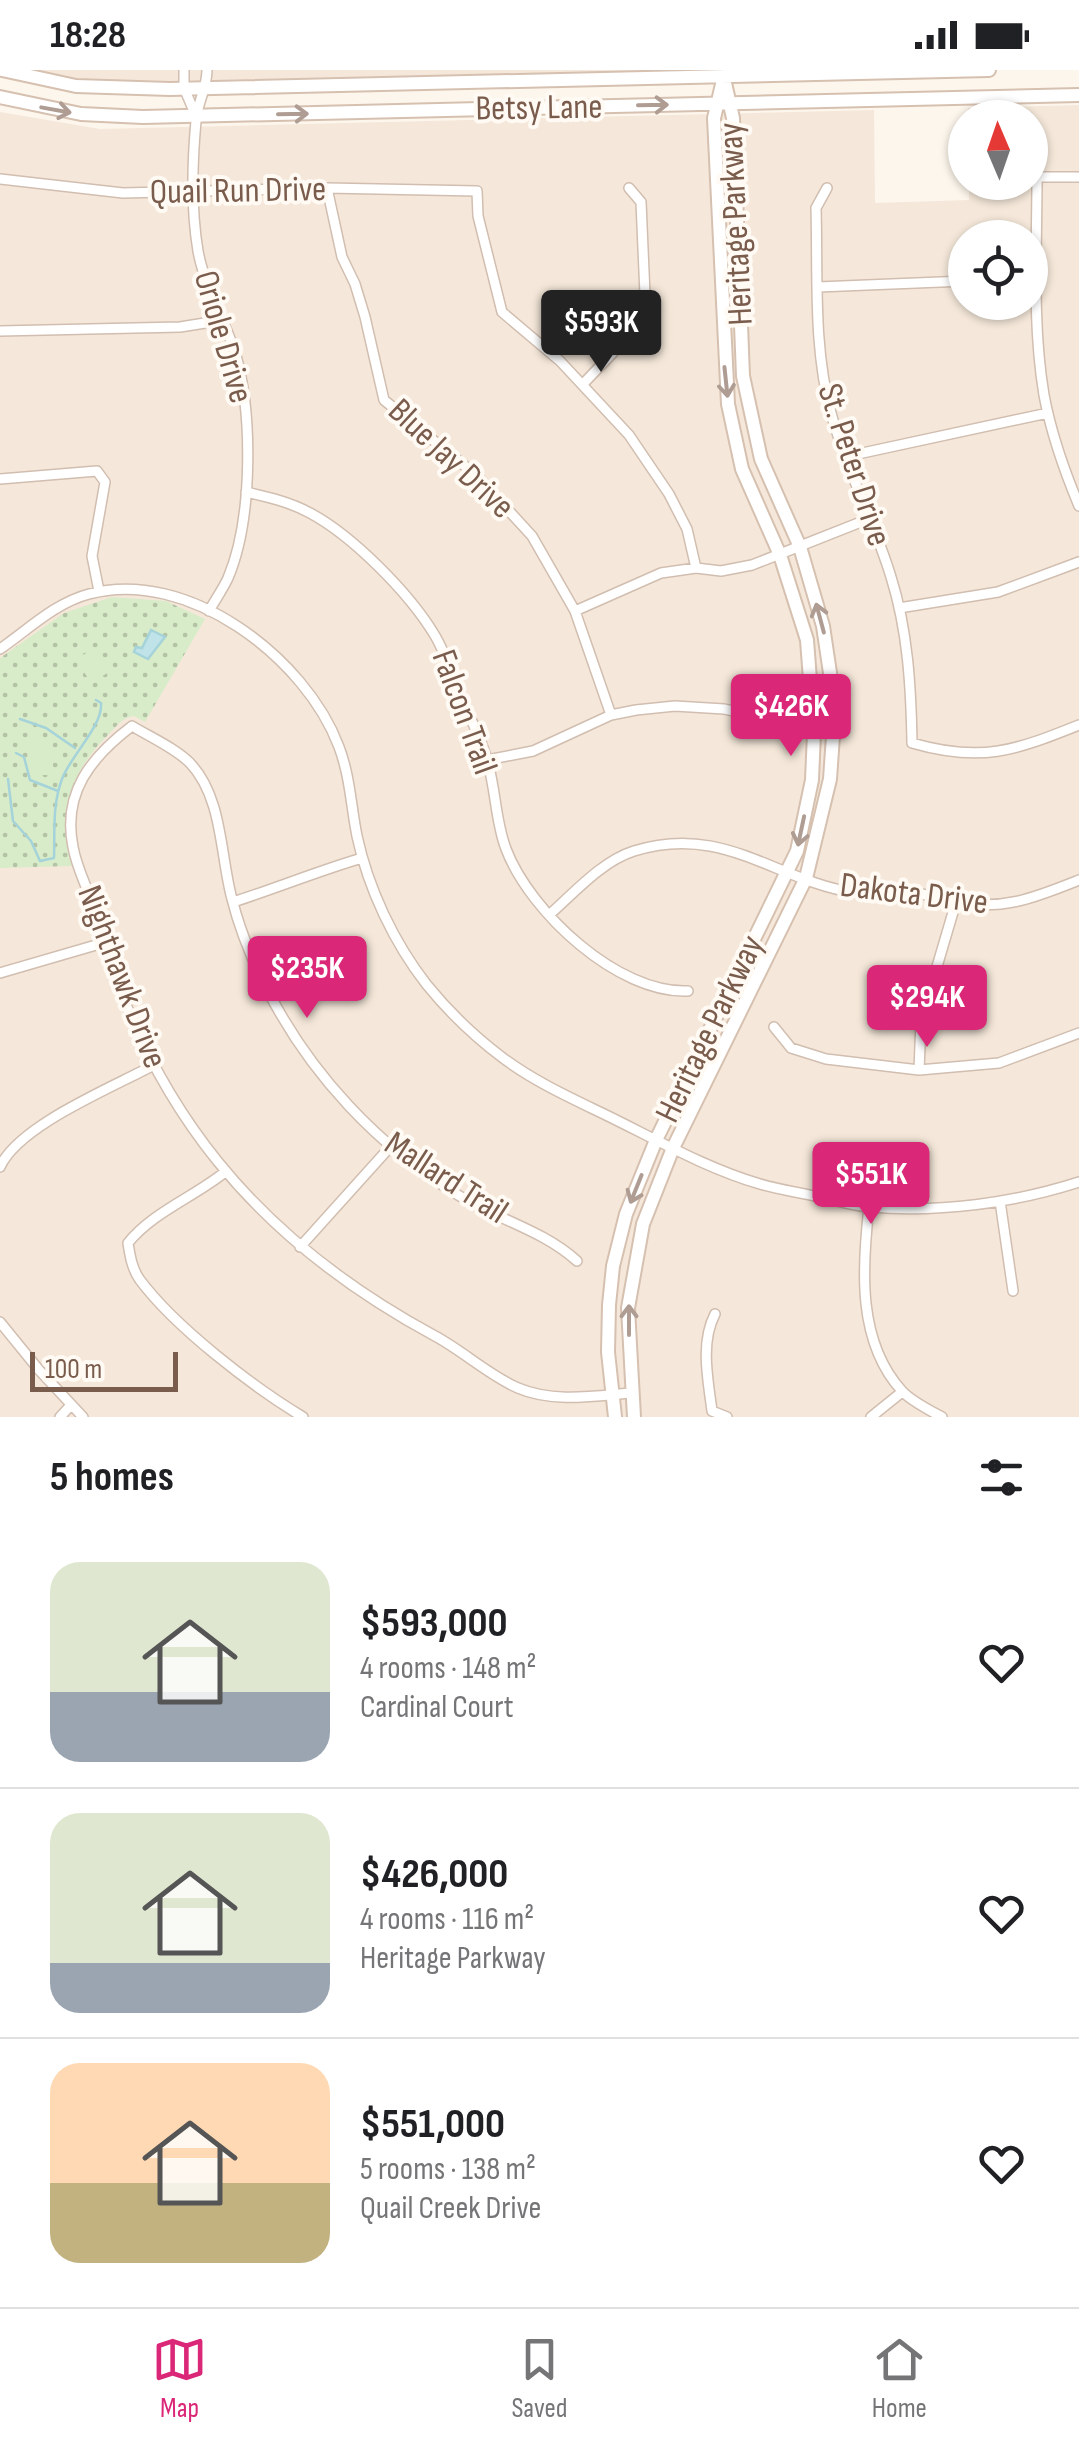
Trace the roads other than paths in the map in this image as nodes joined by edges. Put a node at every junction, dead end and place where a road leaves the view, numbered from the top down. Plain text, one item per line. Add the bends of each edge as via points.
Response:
1 (2, 70) edge
2 (184, 70) edge
3 (206, 70) edge
4 (990, 70) edge
5 (920, 72) edge
6 (724, 76) junction
7 (184, 88) junction
8 (207, 88) junction
9 (1079, 95) edge
10 (0, 98) edge
11 (921, 99) junction
12 (724, 104) junction
13 (196, 116) junction
14 (1079, 176) edge
15 (0, 179) edge
16 (327, 188) junction
17 (629, 188) dead end
18 (827, 188) dead end
19 (193, 192) junction
20 (1036, 220) edge
21 (948, 282) edge
22 (818, 287) junction
23 (224, 320) junction
24 (1036, 320) edge
25 (0, 331) edge
26 (583, 384) junction
27 (1048, 413) junction
28 (844, 456) junction
29 (0, 479) edge
30 (246, 492) junction
31 (1079, 506) edge
32 (870, 518) junction
33 (800, 547) junction
34 (780, 555) junction
35 (1079, 562) edge
36 (696, 568) junction
37 (99, 592) junction
38 (899, 608) junction
39 (209, 611) junction
40 (575, 611) junction
41 (0, 648) edge
42 (781, 711) dead end
43 (611, 716) junction
44 (1079, 725) edge
45 (132, 726) joint
46 (487, 760) junction
47 (362, 858) junction
48 (788, 871) junction
49 (806, 878) junction
50 (1079, 880) edge
51 (233, 902) junction
52 (956, 902) junction
53 (549, 916) junction
54 (103, 942) junction
55 (0, 972) edge
56 (688, 991) dead end
57 (774, 1026) dead end
58 (1079, 1033) edge
59 (152, 1066) junction
60 (918, 1070) junction
61 (656, 1140) junction
62 (390, 1146) junction
63 (673, 1148) junction
64 (0, 1167) edge
65 (224, 1172) junction
66 (1079, 1182) edge
67 (1000, 1201) junction
68 (869, 1207) junction
69 (300, 1247) junction
70 (577, 1261) dead end
71 (1013, 1291) dead end
72 (715, 1314) dead end
73 (0, 1322) edge
74 (902, 1392) junction
75 (630, 1393) junction
76 (612, 1395) junction
77 (71, 1405) junction
78 (60, 1417) edge
79 (84, 1417) edge
80 (303, 1417) edge
81 (615, 1417) edge
82 (634, 1417) edge
83 (727, 1417) edge
84 (870, 1417) edge
85 (942, 1417) edge

1 - 7 main road, Betsy Lane via 76,86
2 - 7 street, Oriole Drive
3 - 8 street, Oriole Drive
4 - 5 main road, Betsy Lane
5 - 6 main road, Betsy Lane
5 - 11 main road
6 - 8 main road, Betsy Lane
6 - 12 main road, Heritage Parkway
7 - 8 main road, Betsy Lane
7 - 13 street, Oriole Drive
8 - 13 street, Oriole Drive
9 - 11 main road, Betsy Lane
10 -> 13 main road, Betsy Lane via 82,114
11 - 12 main road, Betsy Lane
13 -> 12 main road, Betsy Lane
12 - 33 main road, Heritage Parkway via 743,376 761,459
12 -> 34 main road, Heritage Parkway via 714,118 728,404 742,469
13 - 19 street, Oriole Drive
14 - 20 street via 1037,177
15 - 19 street, Quail Run Drive via 122,193
16 - 19 street, Quail Run Drive
16 - 26 street, Quail Run Drive via 477,190 502,312
16 - 40 street, Blue Jay Drive via 384,400 477,476 532,536
17 - 26 street via 641,202 646,318
18 - 22 street, St. Peter Drive via 816,208
19 - 23 street, Oriole Drive via 199,256
21 - 22 street
22 - 28 street, St. Peter Drive via 820,353
23 - 25 street
23 - 30 street, Oriole Drive via 245,399
24 - 27 street
26 - 36 street via 669,494
27 - 28 street
27 - 31 street
28 - 32 street, St. Peter Drive
29 - 37 street via 97,471 103,476 92,556
30 - 39 street, Oriole Drive via 231,567
30 - 46 street, Falcon Trail via 311,513 392,582 435,635
32 - 33 street
32 - 38 street, St. Peter Drive
33 - 34 street
49 -> 33 main road, Heritage Parkway via 830,779 833,693 823,626
34 - 36 street via 722,571
34 -> 48 main road, Heritage Parkway via 807,640 814,733 812,780
35 - 38 street via 998,592
36 - 40 street via 661,573
37 - 39 street via 165,592
37 - 41 street via 61,605
38 - 44 street, St. Peter Drive via 912,743 972,755 1018,749
39 - 47 street via 274,655 319,707 346,770
40 - 43 street, Blue Jay Drive
42 - 43 street via 768,718 674,706
43 - 46 street via 533,751
45 - 51 street, Mallard Trail via 188,760 205,783
45 - 54 street, Nighthawk Drive via 103,748 80,781 71,815 72,846
46 - 53 street, Falcon Trail via 506,850
47 - 51 street
47 - 61 street via 395,935 463,1025 558,1092
48 - 49 street, Dakota Drive
48 - 53 street, Dakota Drive via 719,846 676,841 630,852
48 - 61 main road, Heritage Parkway
49 - 52 street, Dakota Drive via 856,893 912,892
49 - 63 main road, Heritage Parkway
50 - 52 street, Dakota Drive via 998,906
51 - 62 street, Mallard Trail via 252,957 291,1031 338,1094
52 - 60 street via 921,1021
53 - 56 street, Falcon Trail via 620,971 668,992
54 - 55 street
54 - 59 street, Nighthawk Drive
57 - 60 street via 791,1048
58 - 60 street via 999,1063
59 - 64 street via 32,1130
59 - 65 street, Nighthawk Drive
61 - 63 street
61 -> 76 main road, Heritage Parkway via 613,1266
62 - 69 street
62 - 70 street, Mallard Trail via 459,1196
63 - 68 street via 758,1184
75 -> 63 main road, Heritage Parkway via 628,1308 642,1224
65 - 69 street, Nighthawk Drive
65 - 80 street via 141,1226 128,1243 130,1260 139,1279 215,1354
66 - 67 street
67 - 68 street
67 - 71 street
68 - 74 street via 866,1309
69 - 76 street, Nighthawk Drive via 377,1305 518,1388 568,1398
72 - 83 street via 706,1332 708,1383 712,1411
73 - 77 street
74 - 84 street
74 - 85 street
75 - 76 street, Nighthawk Drive
75 - 82 main road, Heritage Parkway
76 - 81 main road, Heritage Parkway
77 - 78 street
77 - 79 street

